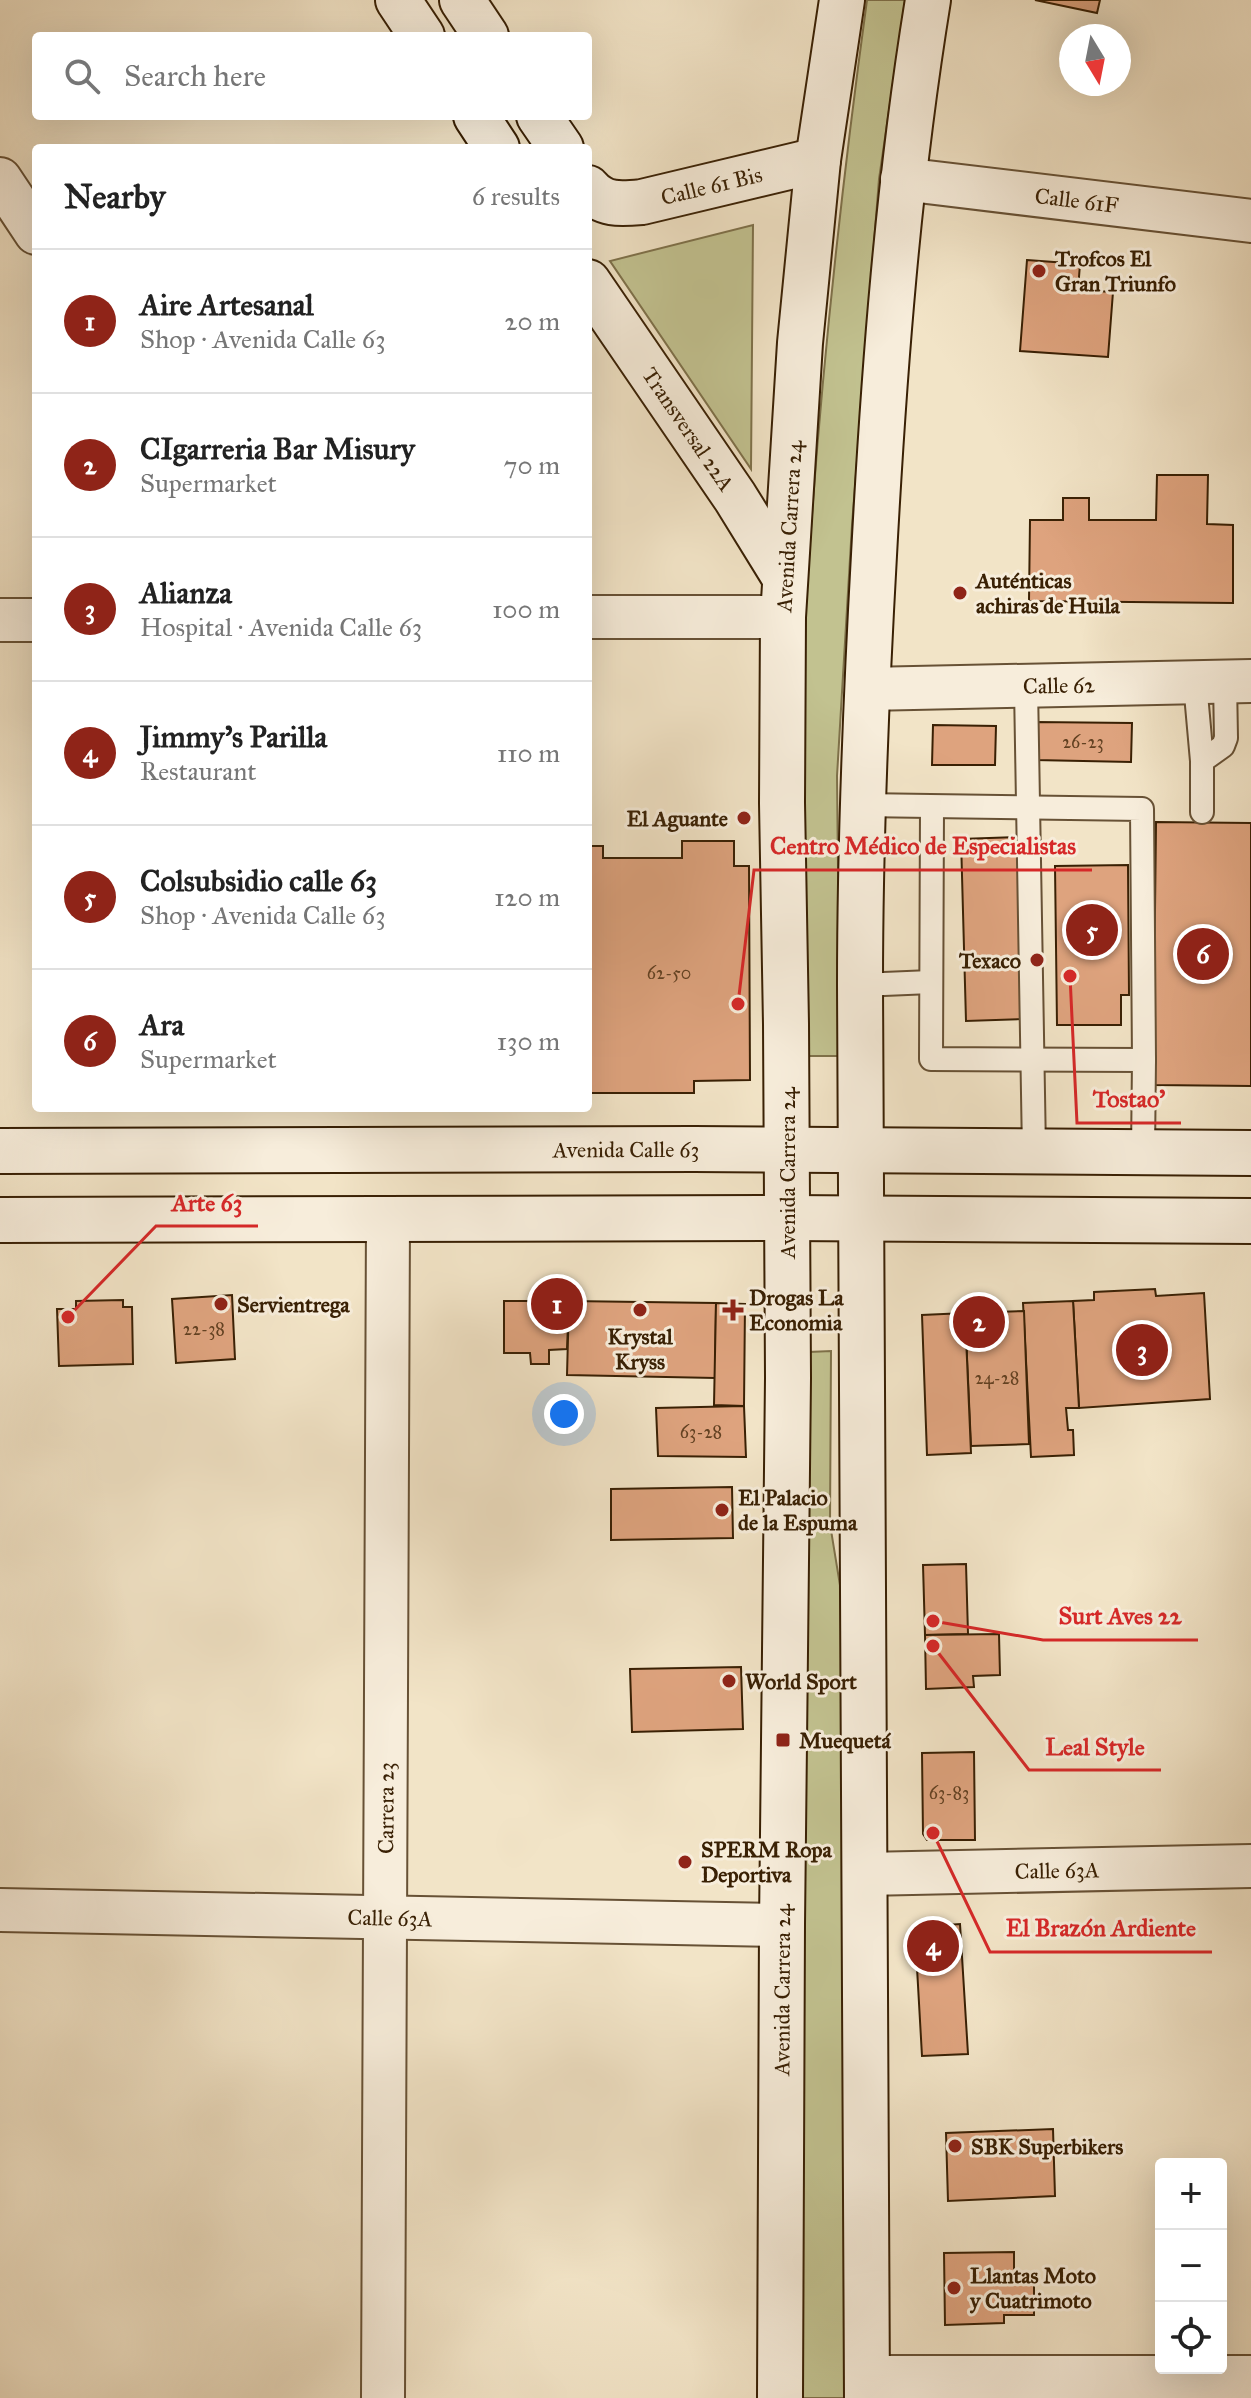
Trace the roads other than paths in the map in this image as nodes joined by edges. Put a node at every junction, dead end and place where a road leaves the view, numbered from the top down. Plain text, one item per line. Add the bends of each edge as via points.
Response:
1 (398, 0) edge
2 (462, 0) edge
3 (842, 0) edge
4 (928, 0) edge
5 (419, 32) edge
6 (483, 32) edge
7 (479, 120) edge
8 (542, 120) edge
9 (494, 144) edge
10 (558, 144) edge
11 (818, 160) junction
12 (0, 179) edge
13 (902, 179) junction
14 (596, 194) edge
15 (1251, 221) edge
16 (32, 227) edge
17 (592, 288) edge
18 (784, 598) junction
19 (592, 617) edge
20 (0, 620) edge
21 (32, 620) edge
22 (1224, 682) edge
23 (1026, 687) junction
24 (867, 689) junction
25 (1202, 761) junction
26 (861, 805) junction
27 (932, 808) junction
28 (1027, 809) junction
29 (1202, 812) dead end
30 (931, 982) junction
31 (860, 985) junction
32 (1032, 1060) junction
33 (1144, 1060) junction
34 (787, 1149) junction
35 (860, 1150) junction
36 (0, 1151) edge
37 (1034, 1151) junction
38 (1143, 1152) junction
39 (1251, 1153) edge
40 (788, 1218) junction
41 (861, 1218) junction
42 (0, 1220) edge
43 (388, 1220) junction
44 (1251, 1221) edge
45 (1251, 1866) edge
46 (865, 1874) junction
47 (0, 1910) edge
48 (385, 1915) junction
49 (782, 1925) junction
50 (1251, 2377) edge
51 (867, 2388) edge
52 (383, 2398) edge
53 (780, 2398) edge

1 - 5 main road
2 - 6 main road
3 - 11 main road, Avenida Carrera 24
4 - 13 main road
7 - 9 main road
8 - 10 main road
11 - 14 main road, Calle 61 Bis via 642,202 621,204
11 - 18 main road, Avenida Carrera 24
12 - 16 street
13 - 15 street, Calle 61F
13 - 24 main road via 881,420
17 - 18 main road, Transversal 22A via 735,497
18 - 19 street
18 - 34 main road, Avenida Carrera 24
20 - 21 street
22 - 23 street, Calle 62
22 - 25 lane
22 - 25 lane via 1226,738
23 - 24 street, Calle 62
23 - 28 lane
24 - 26 main road
25 - 29 lane
26 - 27 lane
26 - 31 main road
27 - 28 lane
27 - 30 lane
28 - 32 lane
28 - 33 lane via 1142,809
30 - 31 lane
30 - 32 lane via 931,1059
31 - 35 main road
32 - 33 lane
32 - 37 lane
33 - 38 lane
34 - 35 main road, Avenida Calle 63
34 - 36 main road, Avenida Calle 63
34 - 40 main road, Avenida Carrera 24
35 - 37 main road, Avenida Calle 63
35 - 41 main road
37 - 38 main road, Avenida Calle 63
38 - 39 main road, Avenida Calle 63
40 - 41 main road
40 - 43 main road
40 - 49 main road, Avenida Carrera 24
41 - 44 main road
41 - 46 main road
42 - 43 main road
43 - 48 street, Carrera 23
45 - 46 street, Calle 63A
46 - 51 main road
47 - 48 street, Calle 63A
48 - 49 street, Calle 63A
48 - 52 street, Carrera 23
49 - 53 main road, Avenida Carrera 24
50 - 51 street

